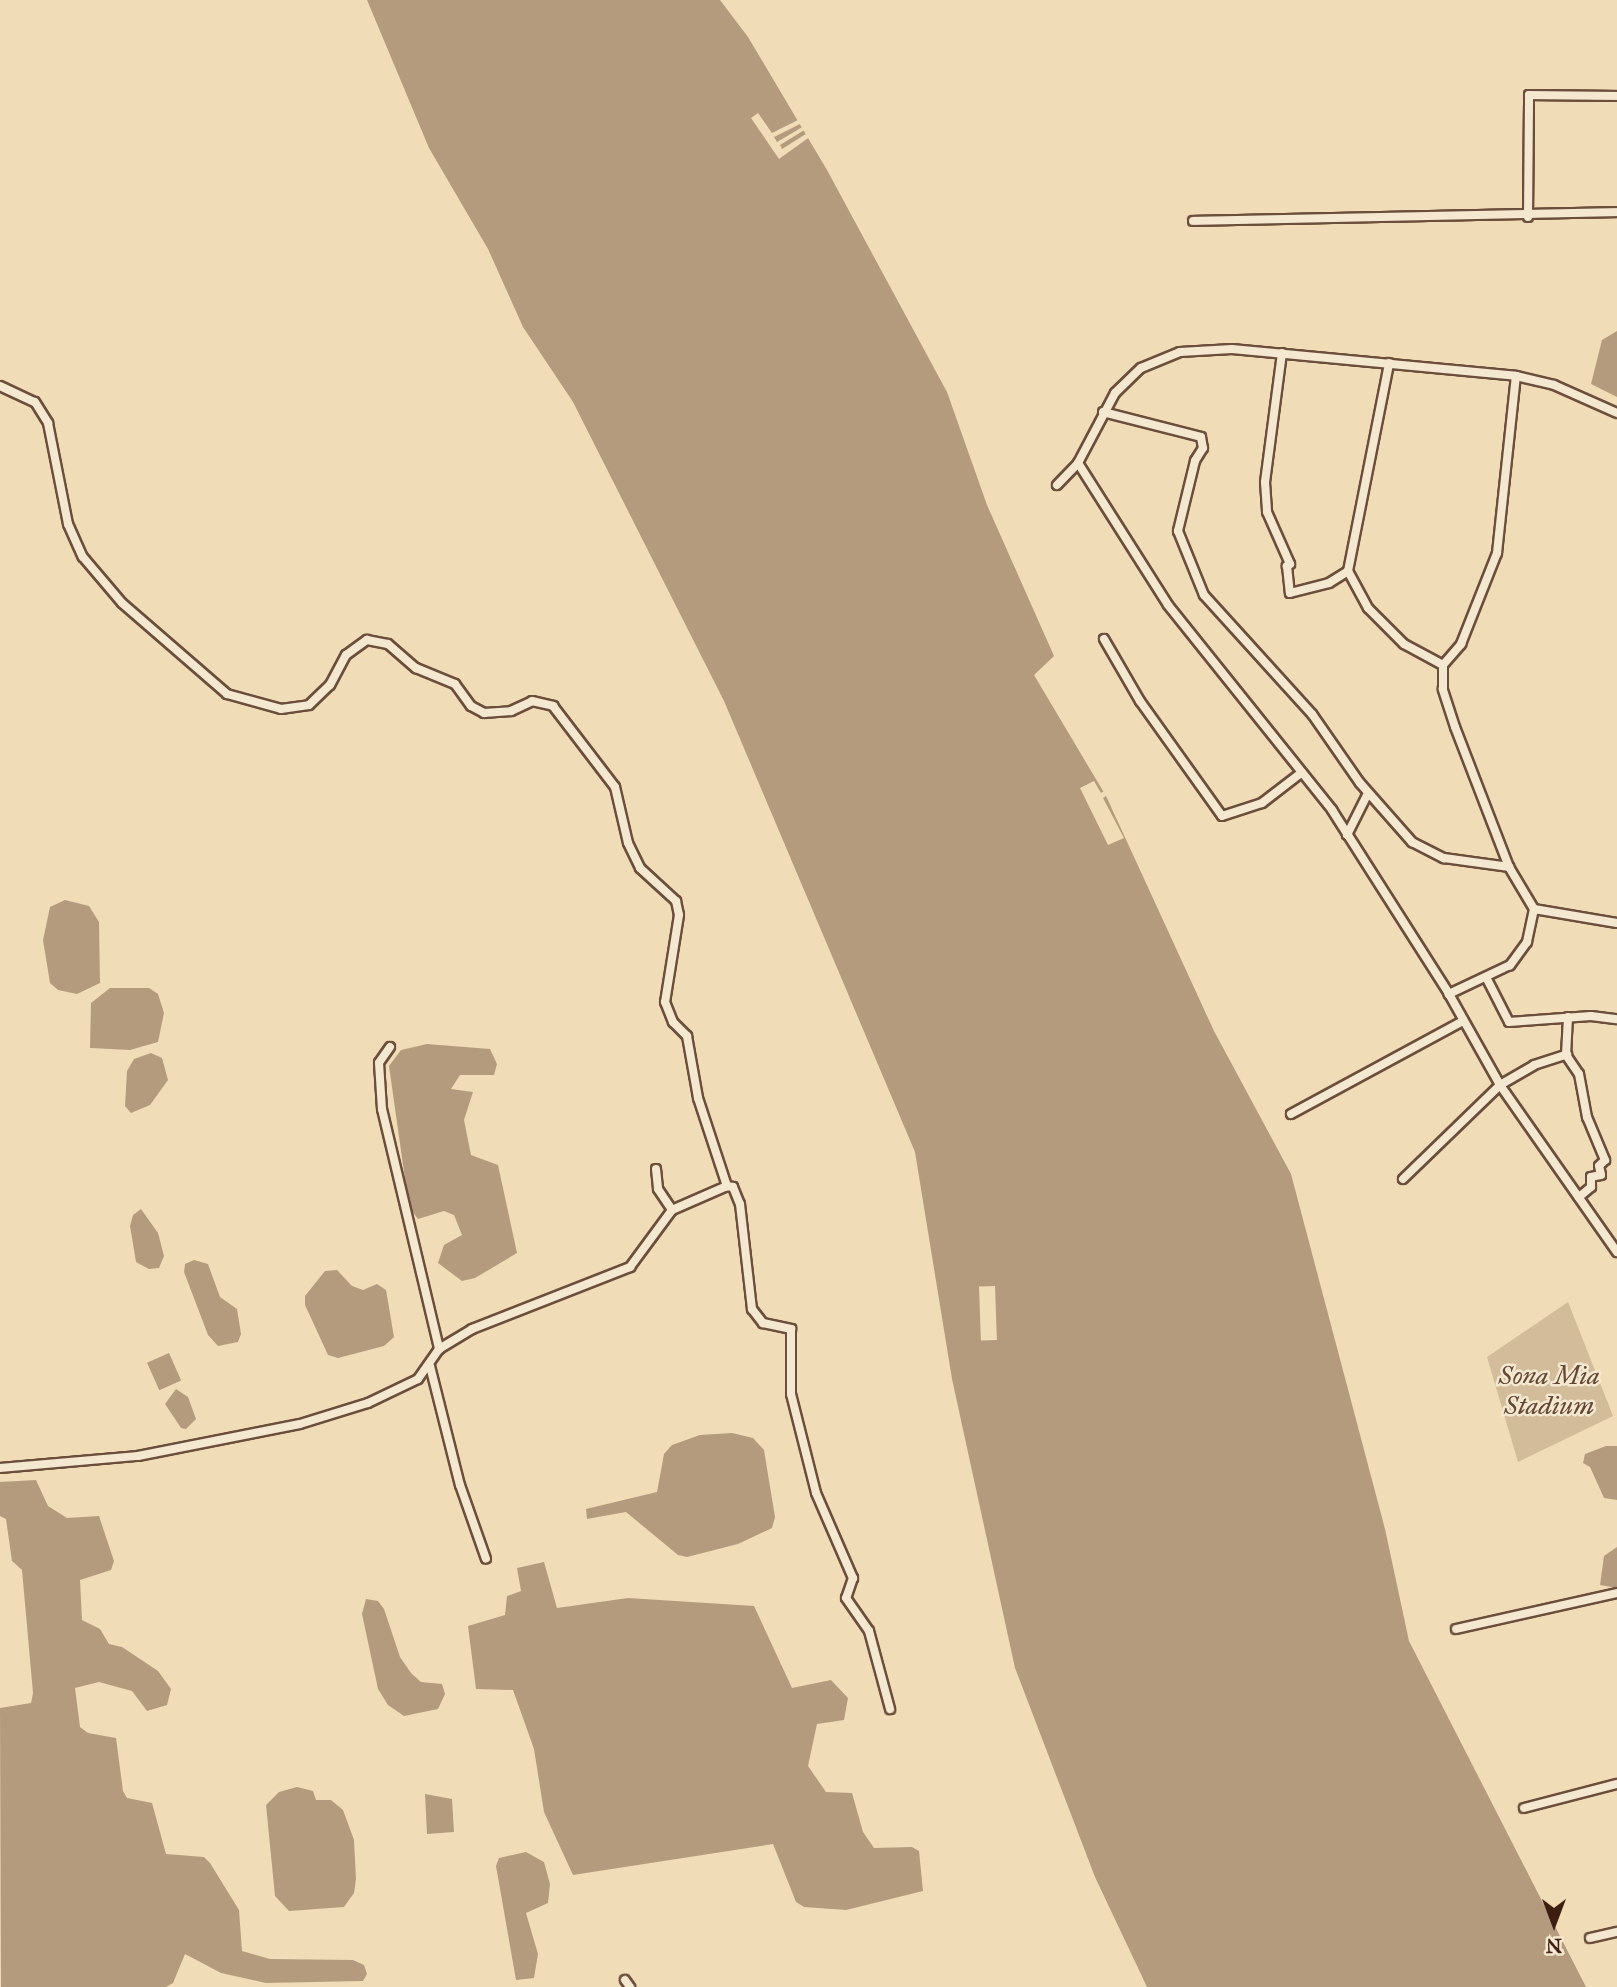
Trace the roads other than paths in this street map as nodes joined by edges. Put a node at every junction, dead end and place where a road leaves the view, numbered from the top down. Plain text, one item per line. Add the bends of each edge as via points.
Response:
1 (1617, 96) edge
2 (1617, 212) edge
3 (1528, 217) junction
4 (1194, 221) dead end
5 (1282, 354) junction
6 (1389, 363) junction
7 (1516, 376) junction
8 (0, 386) edge
9 (1103, 412) junction
10 (1617, 413) edge
11 (1078, 463) junction
12 (1057, 485) dead end
13 (1348, 571) junction
14 (1104, 639) dead end
15 (1443, 664) junction
16 (1301, 773) junction
17 (1368, 793) junction
18 (1347, 835) junction
19 (1508, 867) junction
20 (1534, 909) junction
21 (1617, 923) edge
22 (1487, 979) junction
23 (1449, 994) junction
24 (1568, 1017) junction
25 (1617, 1019) edge
26 (1462, 1021) junction
27 (390, 1047) dead end
28 (1567, 1054) junction
29 (1500, 1085) junction
30 (1291, 1114) dead end
31 (656, 1169) dead end
32 (1403, 1179) dead end
33 (727, 1186) junction
34 (1579, 1197) junction
35 (672, 1210) junction
36 (1617, 1251) edge
37 (439, 1349) junction
38 (430, 1366) junction
39 (0, 1468) edge
40 (486, 1559) dead end
41 (1617, 1593) edge
42 (1456, 1629) dead end
43 (890, 1709) dead end
44 (1617, 1784) edge
45 (1524, 1808) dead end
46 (1617, 1932) edge
47 (1590, 1938) dead end

1 - 3 street via 1529,95
2 - 3 street
3 - 4 street
5 - 6 street
5 - 9 street via 1231,349 1180,352 1141,368
5 - 13 street via 1265,482 1267,512 1290,564 1286,566 1290,593 1329,583
6 - 7 street
6 - 13 street
7 - 10 street via 1554,385
7 - 15 street via 1497,553 1466,634
8 - 33 street via 35,402 48,423 68,524 83,557 122,603 227,694 281,709 309,705 330,685 346,655 367,640 388,644 416,668 455,684 471,706 484,713 510,711 532,701 553,706 615,787 628,843 640,867 676,901 679,915 665,1002 673,1022 687,1036 698,1098
9 - 11 street
9 - 17 street via 1201,437 1203,448 1195,461 1178,531 1194,580 1312,714
11 - 12 street
11 - 16 street via 1168,605
13 - 15 street via 1368,608 1404,644
14 - 16 street via 1140,701 1222,816 1262,803
15 - 19 street via 1443,689 1455,727
16 - 18 street
17 - 18 street
17 - 19 street via 1412,842 1444,858
18 - 23 street
19 - 20 street
20 - 21 street
20 - 22 street via 1527,942 1510,965
22 - 23 street
22 - 24 street via 1508,1022
23 - 26 street
24 - 25 street
24 - 28 street
26 - 29 street
26 - 30 street
27 - 37 street via 379,1063 382,1109
28 - 29 street via 1534,1065
28 - 34 street via 1579,1073 1587,1117 1605,1160 1599,1166 1601,1175 1591,1177 1591,1187
29 - 32 street
29 - 34 street
31 - 35 street via 658,1189
33 - 35 street
33 - 43 street via 733,1187 740,1204 752,1308 763,1323 791,1329 791,1394 816,1493 853,1577 846,1598 869,1631
34 - 36 street
35 - 37 street via 630,1267 499,1316
37 - 38 street
38 - 39 street via 418,1379 368,1403 300,1424 138,1456
38 - 40 street via 460,1486
41 - 42 street
44 - 45 street
46 - 47 street

